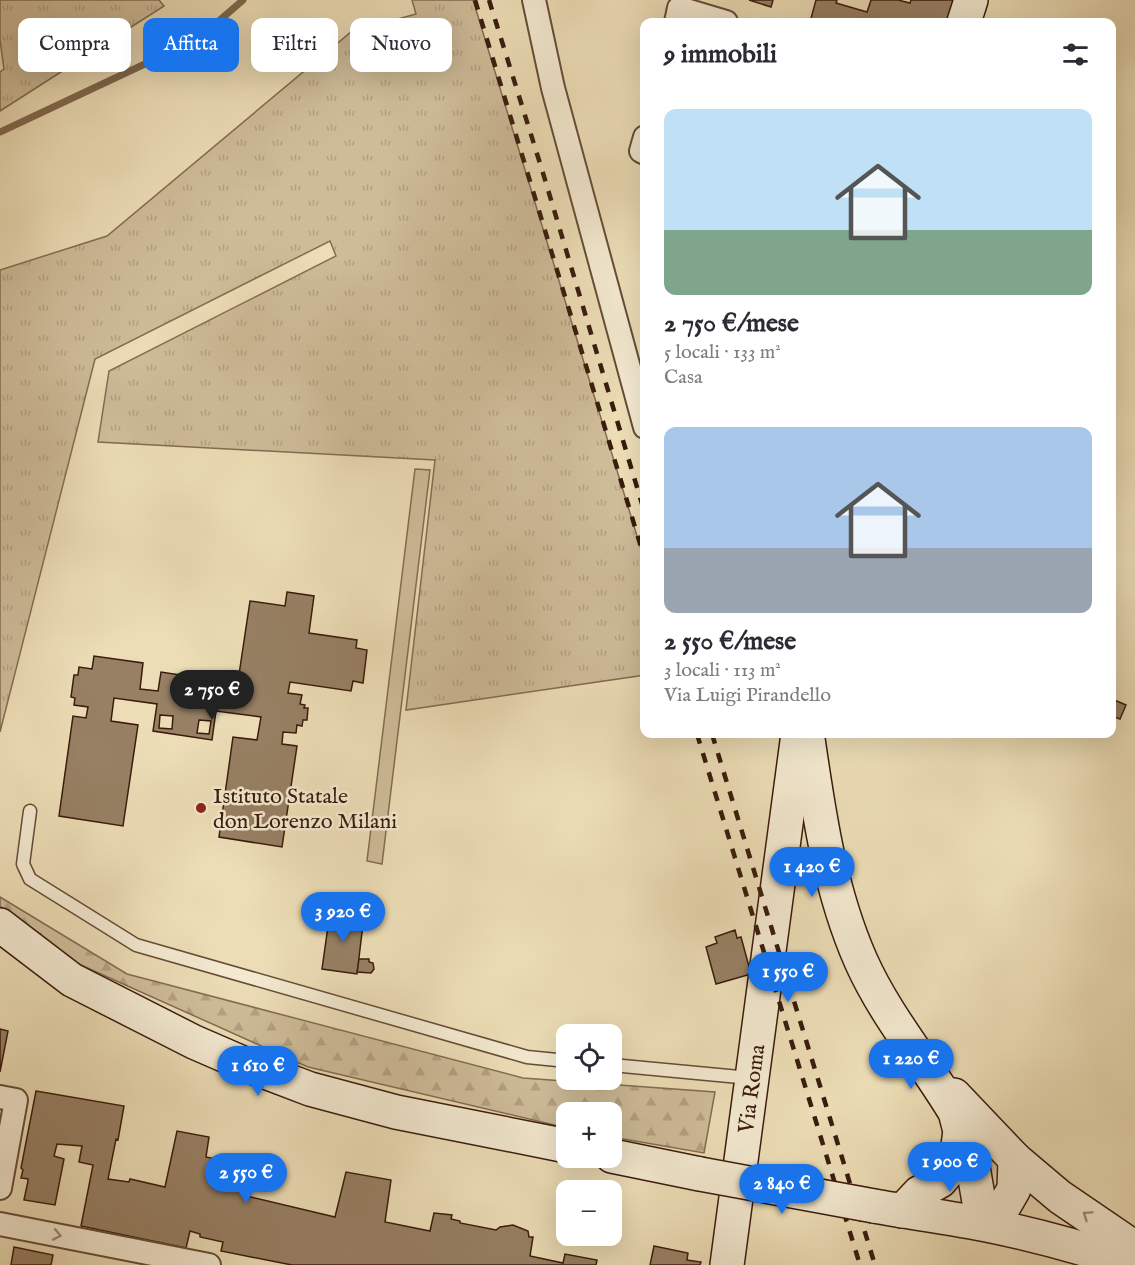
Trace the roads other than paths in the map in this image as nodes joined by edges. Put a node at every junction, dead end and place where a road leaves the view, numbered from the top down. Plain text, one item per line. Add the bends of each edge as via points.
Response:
1 (534, 0) edge
2 (971, 0) edge
3 (678, 15) edge
4 (699, 18) edge
5 (965, 18) edge
6 (640, 410) edge
7 (797, 738) edge
8 (808, 738) edge
9 (30, 812) dead end
10 (0, 925) edge
11 (902, 1031) junction
12 (556, 1060) edge
13 (622, 1066) edge
14 (751, 1078) junction
15 (8, 1099) edge
16 (960, 1131) junction
17 (556, 1144) edge
18 (622, 1158) edge
19 (1016, 1159) junction
20 (0, 1188) edge
21 (888, 1208) junction
22 (0, 1224) edge
23 (990, 1225) junction
24 (1135, 1248) edge
25 (208, 1265) edge
26 (727, 1265) edge
27 (1134, 1265) edge

1 - 6 street via 553,88
2 - 5 main road
3 - 4 street
7 - 14 main road, Via Roma
8 - 11 main road via 832,879 849,932 862,963
9 - 12 lane via 23,864 30,879 136,945 527,1057
10 - 17 main road via 72,980 247,1065 310,1089 396,1112
11 - 16 main road via 955,1112
11 - 19 main road via 948,1089
13 - 14 lane
14 - 26 main road, Via Roma
15 - 20 street
16 - 21 main road via 957,1153 940,1181
16 - 23 main road via 971,1155 979,1202
18 - 21 main road, bridge
19 - 23 main road via 1014,1189
24 -> 19 main road via 1060,1197
21 - 23 main road
22 -> 25 street
23 - 27 main road

